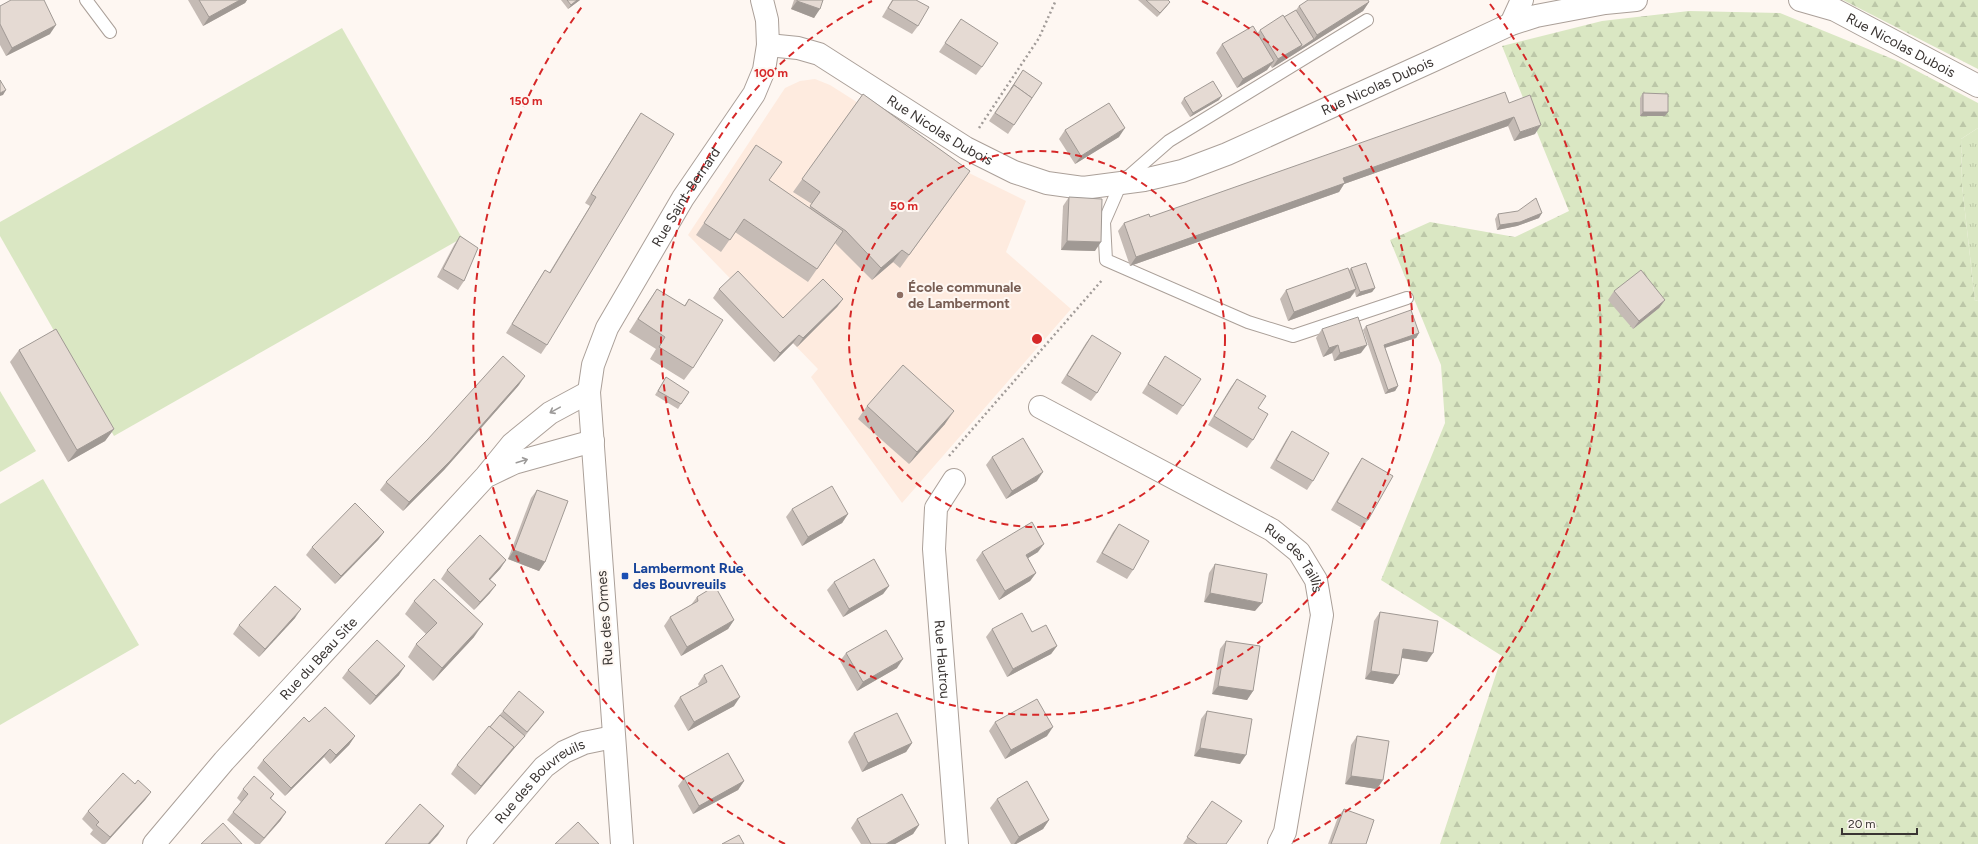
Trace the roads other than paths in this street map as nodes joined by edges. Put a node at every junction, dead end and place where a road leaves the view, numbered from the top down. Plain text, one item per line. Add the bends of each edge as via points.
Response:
1 (86, 0) edge
2 (762, 0) edge
3 (1522, 0) edge
4 (1636, 0) edge
5 (1800, 0) edge
6 (1367, 20) dead end
7 (1512, 24) junction
8 (110, 32) dead end
9 (768, 45) junction
10 (1978, 86) edge
11 (1121, 183) junction
12 (1406, 298) dead end
13 (589, 392) junction
14 (1040, 407) dead end
15 (593, 441) junction
16 (486, 476) junction
17 (954, 480) road end
18 (613, 737) junction
19 (154, 844) edge
20 (478, 844) edge
21 (622, 844) edge
22 (957, 844) edge
23 (1280, 844) edge

1 - 8 lane
2 - 9 street, Rue Saint-Bernard via 767,20
3 - 7 street
4 - 7 street, Rue Nicolas Dubois via 1536,16
5 - 10 street, Rue Nicolas Dubois via 1834,10
6 - 11 lane via 1169,141
7 - 11 street, Rue Nicolas Dubois via 1227,154 1182,171
9 - 11 street, Rue Nicolas Dubois via 798,48 819,54 966,148 1014,172 1048,182 1083,188
9 - 13 street, Rue Saint-Bernard via 764,70 754,94 683,198 607,328 593,364
11 - 12 lane via 1104,222 1106,260 1248,322 1293,336
13 - 15 street, Rue des Ormes
13 -> 16 street, Rue du Beau Site via 550,413 512,444
14 - 23 street, Rue des Taillis via 1272,530 1299,552 1316,580 1322,615 1285,832
16 -> 15 street, Rue du Beau Site via 514,463
15 - 18 street, Rue des Ormes
16 - 19 street, Rue du Beau Site via 224,761
17 - 22 street, Rue Hautrou via 936,508 934,549
18 - 20 street, Rue des Bouvreuils via 584,743 564,752 544,767
18 - 21 street, Rue des Ormes

